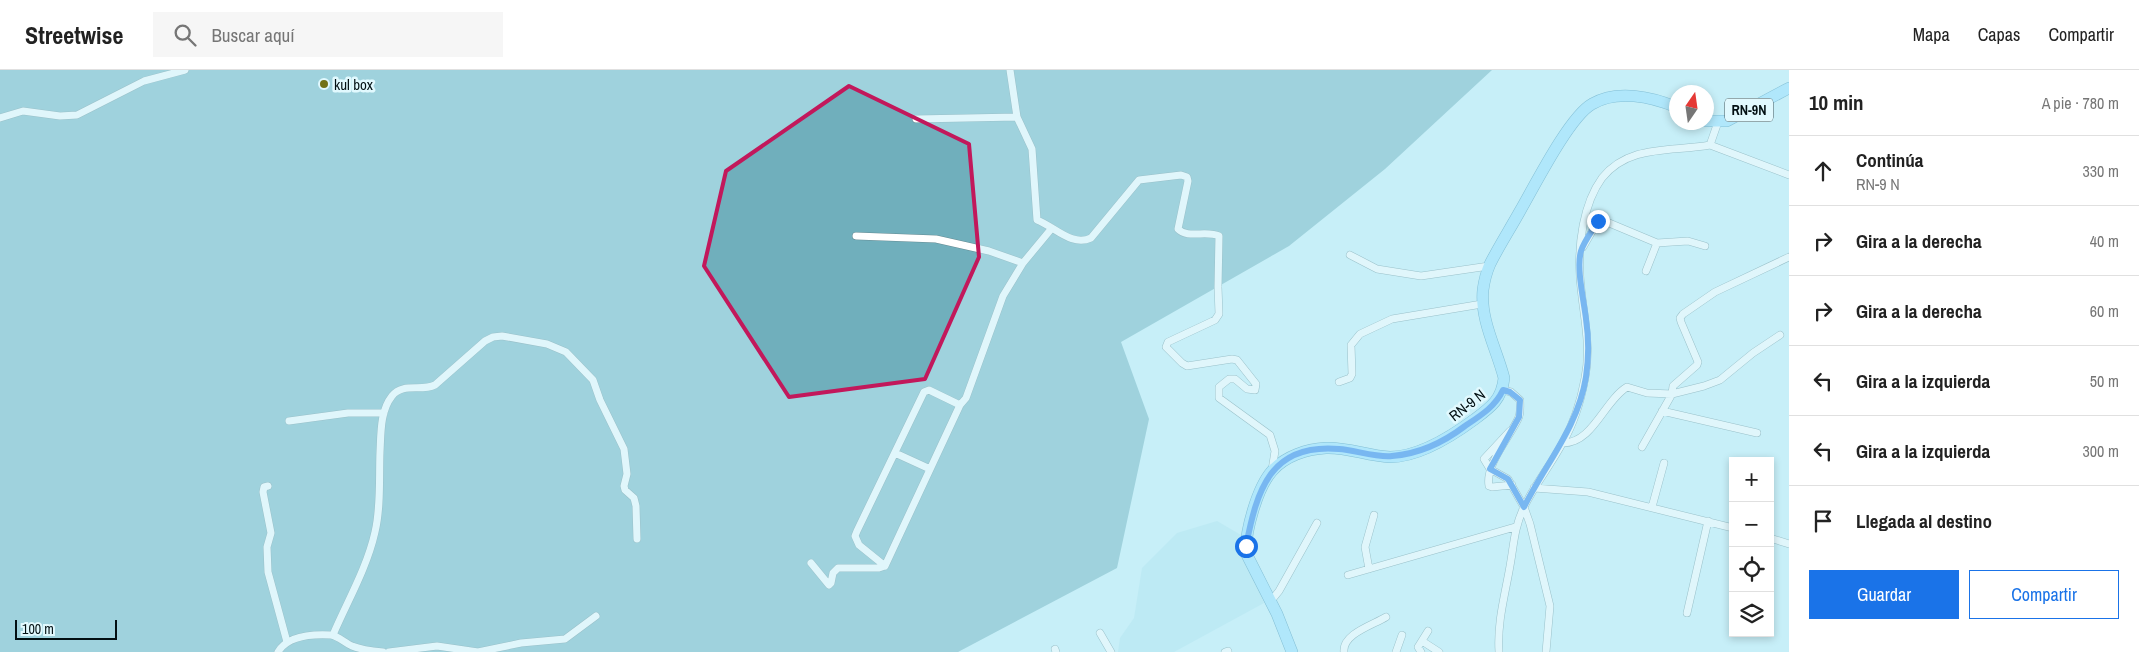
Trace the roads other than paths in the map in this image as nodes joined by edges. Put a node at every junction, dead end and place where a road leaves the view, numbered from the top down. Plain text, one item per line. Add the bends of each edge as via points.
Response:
1 (184, 70) edge
2 (1010, 70) edge
3 (1789, 88) edge
4 (1669, 104) edge
5 (1017, 117) junction
6 (0, 118) edge
7 (916, 120) dead end
8 (1714, 121) edge
9 (1711, 130) edge
10 (1710, 145) junction
11 (1789, 175) edge
12 (1052, 228) junction
13 (856, 236) dead end
14 (1658, 243) junction
15 (1705, 246) dead end
16 (1581, 251) junction
17 (1350, 255) dead end
18 (1789, 257) edge
19 (1023, 263) junction
20 (1489, 266) junction
21 (1646, 271) dead end
22 (1482, 304) junction
23 (1780, 335) dead end
24 (1339, 382) dead end
25 (1503, 390) junction
26 (1672, 394) junction
27 (960, 405) junction
28 (1662, 411) junction
29 (384, 413) junction
30 (289, 421) dead end
31 (1757, 433) dead end
32 (1563, 443) junction
33 (1642, 447) dead end
34 (895, 453) junction
35 (1664, 463) dead end
36 (930, 469) junction
37 (1490, 469) junction
38 (1272, 471) junction
39 (1512, 485) junction
40 (268, 486) dead end
41 (1534, 488) junction
42 (1524, 507) junction
43 (1652, 507) junction
44 (1374, 516) dead end
45 (1708, 521) junction
46 (1317, 523) dead end
47 (1515, 527) junction
48 (1729, 527) edge
49 (1774, 539) edge
50 (637, 540) dead end
51 (1789, 544) edge
52 (811, 562) dead end
53 (885, 566) junction
54 (1369, 569) junction
55 (1348, 575) dead end
56 (1270, 602) junction
57 (1687, 613) dead end
58 (596, 616) dead end
59 (1386, 617) dead end
60 (1428, 631) dead end
61 (1100, 633) dead end
62 (333, 635) junction
63 (1402, 635) dead end
64 (1422, 641) junction
65 (286, 642) junction
66 (278, 652) edge
67 (383, 652) edge
68 (389, 652) edge
69 (1111, 652) edge
70 (1292, 652) edge
71 (1344, 652) edge
72 (1396, 652) edge
73 (1421, 652) edge
74 (1440, 652) edge
75 (1499, 652) edge
76 (1546, 652) edge

1 - 6 street via 144,81 77,115 23,111
2 - 5 street
3 - 8 main road, RN-9N via 1727,121
4 - 20 main road, RN-9 N via 1633,96 1611,97 1592,104 1579,116 1555,150
5 - 7 street
5 - 12 street via 1032,148 1037,220
9 - 10 street
10 - 11 street
10 - 16 street via 1634,154 1610,169 1592,194
12 - 19 street
12 - 38 street via 1083,242 1091,238 1139,180 1187,177 1178,229 1183,233 1214,233 1219,236 1220,314 1215,320 1168,342 1166,346 1188,366 1232,359 1241,364 1256,384 1255,390 1229,379 1219,387 1219,398 1270,435 1275,450
13 - 19 street via 936,239 989,251
14 - 15 street via 1688,241
14 - 16 street via 1602,220 1598,221
14 - 21 street
16 - 32 street via 1580,276 1589,349 1578,406
17 - 20 street via 1377,269 1421,276
18 - 26 street via 1715,292 1683,314 1681,322 1698,362 1676,382
19 - 27 street via 1003,296 966,398
20 - 22 main road, RN-9 N
22 - 24 street via 1392,319 1360,334 1352,345 1352,374
22 - 25 main road, RN-9 N via 1502,372
23 - 26 street via 1720,380
25 - 37 street via 1520,400 1519,417
25 - 38 main road, RN-9 N via 1499,399 1456,433 1420,451 1390,457 1326,448 1300,452
26 - 28 street
26 - 32 street via 1647,393 1627,387 1585,433 1572,443
27 - 34 street via 926,390
27 - 36 street
28 - 31 street
28 - 33 street
29 - 30 street via 348,413
29 - 50 street via 395,393 405,388 435,385 493,336 547,344 566,352 593,380 624,449 627,474 624,486 636,506
29 - 62 street via 375,530 367,557
32 - 41 street
34 - 36 street
34 - 53 street via 855,536 859,545
35 - 43 street
36 - 53 street
37 - 39 street via 1505,476
37 - 39 street via 1489,486
38 - 56 main road, RN-9 N via 1252,515 1246,546 1246,554
39 - 42 street
40 - 65 street via 263,492 272,533 266,562
41 - 42 street
41 - 43 street via 1588,492
42 - 47 street
42 - 76 street via 1550,606
43 - 45 street
44 - 54 street via 1365,547
45 - 48 street
45 - 57 street
46 - 56 street
47 - 54 street
47 - 75 street via 1499,620
49 - 51 street
52 - 53 street via 829,585 838,568
54 - 55 street
56 - 70 main road, RN-9 N
58 - 68 street via 564,639 478,652 437,646
59 - 71 street via 1348,638 1343,645
60 - 64 street
61 - 69 street
62 - 65 street via 298,637
62 - 67 street via 365,650
63 - 72 street
64 - 73 street via 1418,647
64 - 74 street
65 - 66 street

